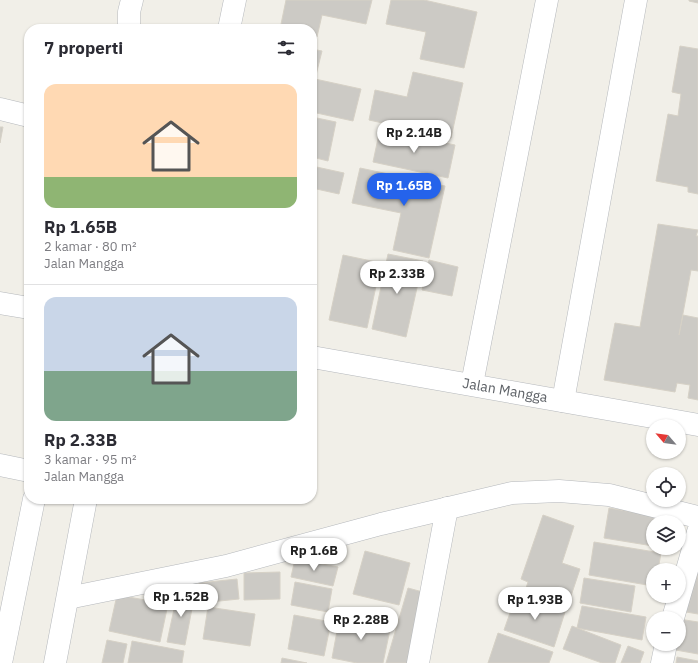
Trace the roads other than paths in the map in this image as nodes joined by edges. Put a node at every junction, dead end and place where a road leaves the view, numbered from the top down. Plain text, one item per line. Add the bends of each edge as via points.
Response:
1 (132, 0) edge
2 (234, 0) edge
3 (547, 0) edge
4 (636, 0) edge
5 (129, 24) edge
6 (230, 24) edge
7 (0, 109) edge
8 (24, 115) edge
9 (0, 303) edge
10 (24, 307) edge
11 (317, 358) edge
12 (472, 384) junction
13 (563, 401) junction
14 (698, 425) edge
15 (0, 465) edge
16 (24, 470) edge
17 (33, 504) edge
18 (85, 504) edge
19 (447, 508) junction
20 (698, 517) edge
21 (698, 532) edge
22 (68, 598) junction
23 (675, 611) edge
24 (665, 651) edge
25 (1, 658) edge
26 (55, 663) edge
27 (418, 663) edge
28 (662, 663) edge

1 - 5 street
2 - 6 street
3 - 12 street
4 - 13 street
7 - 8 street
9 - 10 street
11 - 12 street, Jalan Mangga
12 - 13 street, Jalan Mangga
13 - 14 street, Jalan Mangga
15 - 16 street
17 - 25 street
18 - 22 street
19 - 20 street via 512,493 559,491 610,495
19 - 22 street via 226,566
19 - 27 street
21 - 23 street
22 - 26 street
24 - 28 street

